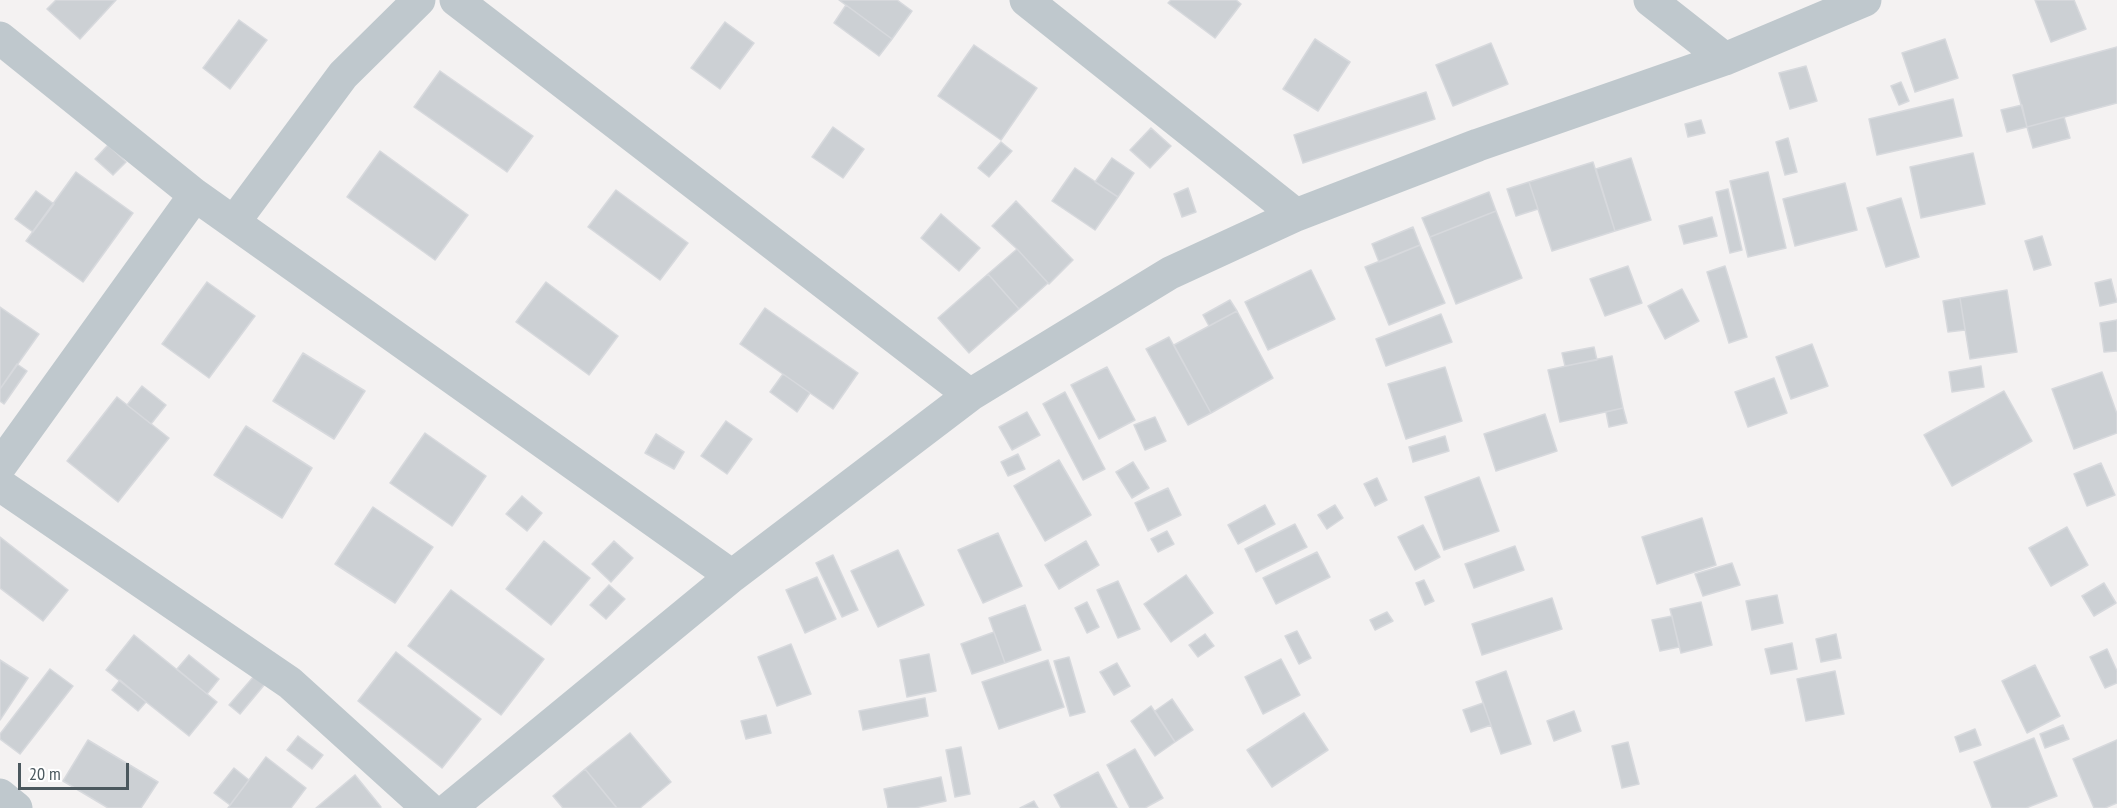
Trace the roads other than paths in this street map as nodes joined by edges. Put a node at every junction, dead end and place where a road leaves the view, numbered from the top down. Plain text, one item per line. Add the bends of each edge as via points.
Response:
1 (419, 0) edge
2 (456, 0) edge
3 (1026, 0) edge
4 (1650, 0) edge
5 (1864, 0) edge
6 (0, 38) edge
7 (1725, 58) junction
8 (195, 195) junction
9 (1296, 215) junction
10 (234, 222) junction
11 (969, 395) junction
12 (0, 466) edge
13 (0, 485) edge
14 (732, 576) junction
15 (0, 795) edge
16 (16, 808) edge
17 (428, 808) edge
18 (450, 808) edge

1 - 10 street via 343,75
2 - 11 street
3 - 9 street
4 - 7 street
5 - 7 street
6 - 8 street
7 - 9 street via 1478,145
8 - 10 street
8 - 12 street
9 - 11 street via 1170,273
10 - 14 street
11 - 14 street
13 - 17 street via 290,683
14 - 18 street
15 - 16 street

